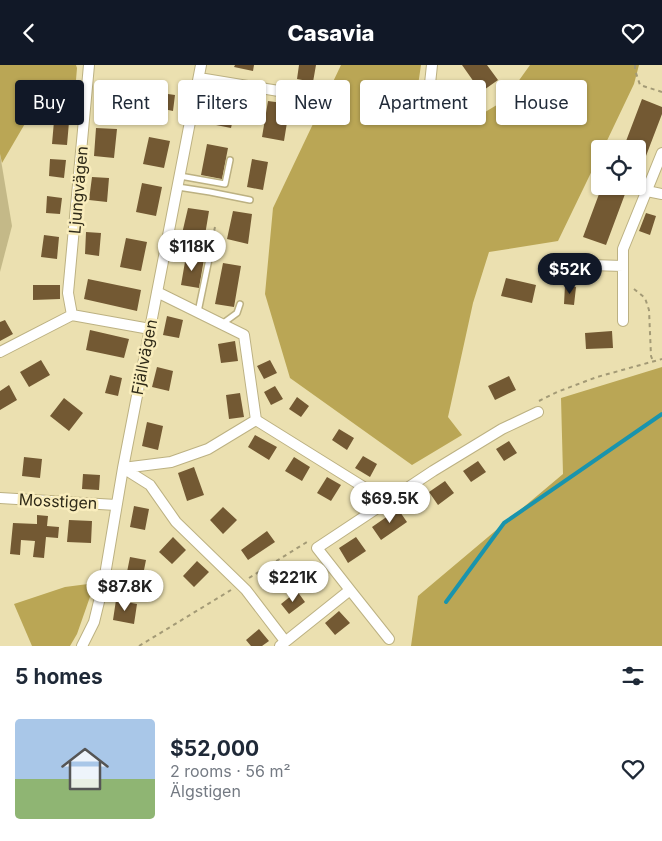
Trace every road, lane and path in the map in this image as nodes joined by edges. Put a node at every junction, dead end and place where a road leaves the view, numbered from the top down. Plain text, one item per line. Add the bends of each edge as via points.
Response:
1 (90, 65) edge
2 (201, 65) edge
3 (432, 65) edge
4 (635, 65) edge
5 (199, 78) junction
6 (430, 80) edge
7 (276, 91) edge
8 (662, 92) edge
9 (662, 153) edge
10 (230, 160) dead end
11 (179, 181) junction
12 (647, 191) junction
13 (662, 194) edge
14 (250, 201) dead end
15 (215, 227) dead end
16 (176, 238) dead end
17 (209, 259) dead end
18 (552, 265) dead end
19 (623, 266) junction
20 (623, 284) junction
21 (158, 293) junction
22 (240, 305) dead end
23 (198, 312) junction
24 (72, 315) junction
25 (623, 321) dead end
26 (222, 324) junction
27 (150, 329) junction
28 (0, 352) edge
29 (653, 361) dead end
30 (538, 412) dead end
31 (256, 419) junction
32 (123, 468) junction
33 (378, 496) dead end
34 (0, 498) edge
35 (116, 505) junction
36 (350, 590) junction
37 (389, 639) dead end
38 (282, 644) edge
39 (82, 646) edge

1 - 24 street, Ljungvägen via 68,293
2 - 5 street, Fjällvägen
3 - 6 street
4 - 8 path via 640,85
5 - 7 street
5 - 11 street, Fjällvägen
9 - 12 street
10 - 11 lane via 225,185
11 - 14 lane
11 - 21 street, Fjällvägen
12 - 13 street
12 - 19 street via 623,249
15 - 16 path via 211,245
17 - 23 lane
18 - 19 street
19 - 20 street
20 - 25 street
20 - 29 path via 631,286 645,298
21 - 23 street
21 - 27 street, Fjällvägen
22 - 26 lane via 237,313
23 - 26 street
24 - 27 street
24 - 28 street
26 - 31 street via 244,335
27 - 32 street, Fjällvägen
30 - 36 street via 502,429 316,547
31 - 32 street via 208,449 171,462
31 - 33 street
32 - 35 street, Fjällvägen
32 - 38 street via 150,485 176,522 246,590
34 - 35 street, Mosstigen
35 - 39 street, Fjällvägen via 104,581 94,622
36 - 37 street
36 - 38 street

